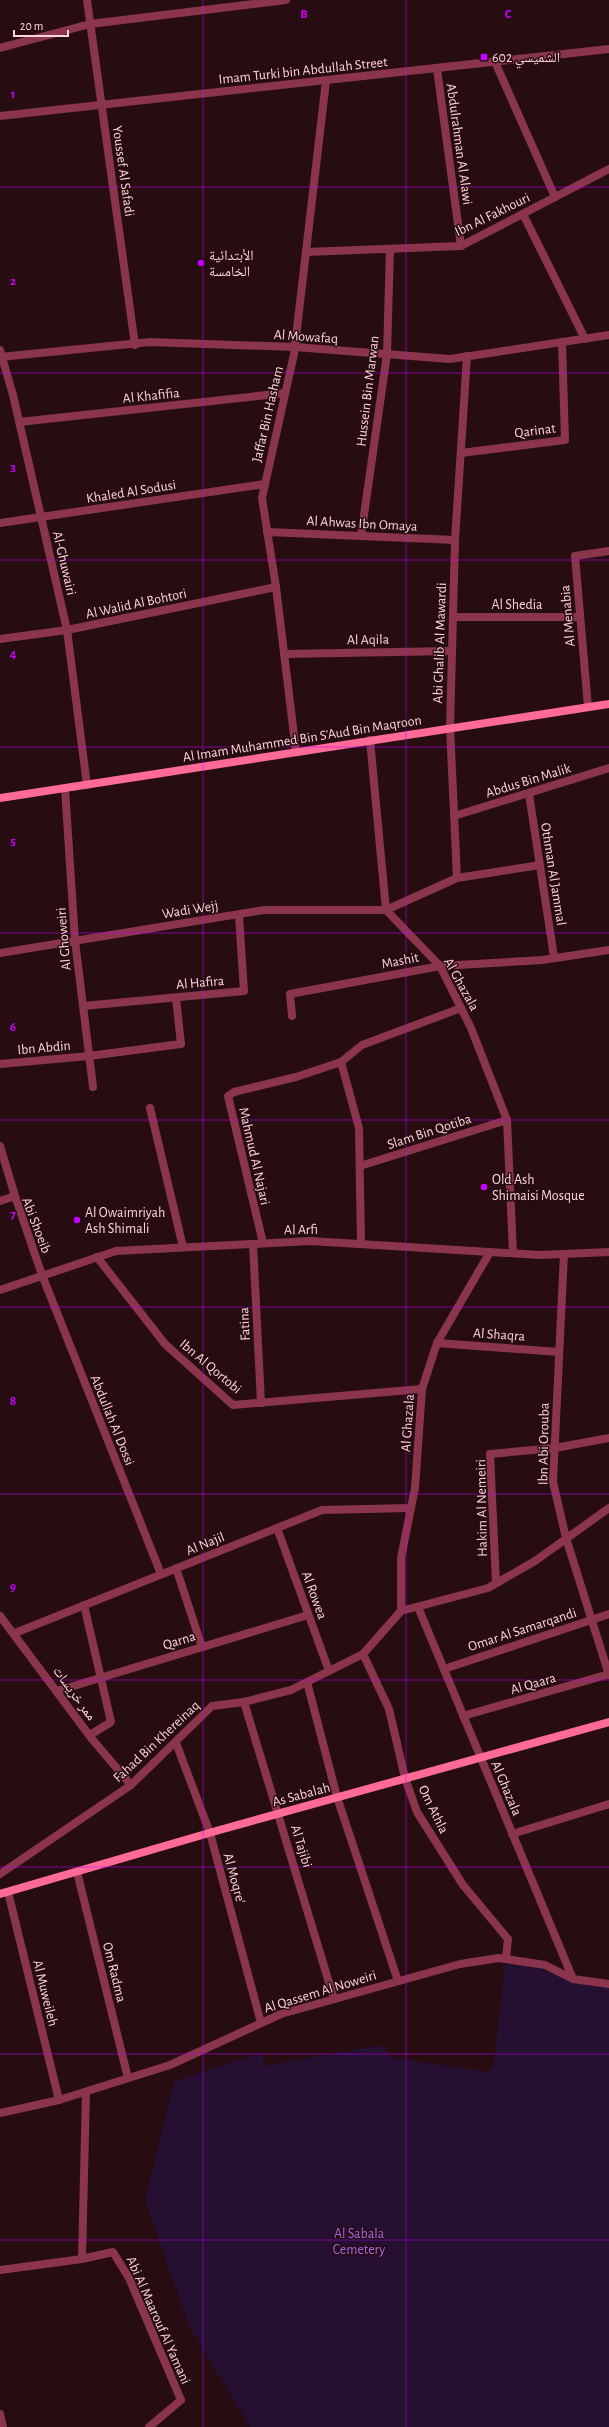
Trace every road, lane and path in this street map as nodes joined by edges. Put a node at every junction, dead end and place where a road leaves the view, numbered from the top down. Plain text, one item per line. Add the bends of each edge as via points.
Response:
1 (87, 0) edge
2 (281, 0) edge
3 (90, 24) junction
4 (0, 48) edge
5 (609, 49) edge
6 (495, 62) junction
7 (437, 69) junction
8 (326, 81) junction
9 (102, 106) junction
10 (0, 116) edge
11 (609, 169) edge
12 (555, 197) junction
13 (523, 214) junction
14 (461, 246) junction
15 (390, 249) junction
16 (306, 252) junction
17 (609, 335) edge
18 (585, 339) junction
19 (562, 342) junction
20 (135, 345) junction
21 (295, 347) junction
22 (1, 354) edge
23 (387, 354) junction
24 (467, 356) junction
25 (285, 393) junction
26 (19, 422) junction
27 (461, 453) junction
28 (265, 484) junction
29 (41, 518) junction
30 (0, 523) edge
31 (267, 532) junction
32 (361, 536) junction
33 (455, 540) junction
34 (609, 551) edge
35 (276, 587) junction
36 (453, 617) junction
37 (580, 618) junction
38 (68, 630) junction
39 (0, 639) edge
40 (452, 651) junction
41 (284, 654) junction
42 (609, 704) edge
43 (588, 707) junction
44 (450, 728) junction
45 (370, 740) junction
46 (296, 752) junction
47 (609, 768) edge
48 (87, 785) junction
49 (65, 788) junction
50 (529, 794) junction
51 (0, 798) edge
52 (454, 816) junction
53 (540, 865) junction
54 (457, 878) junction
55 (386, 910) junction
56 (239, 915) junction
57 (75, 941) junction
58 (609, 950) edge
59 (0, 953) edge
60 (554, 958) junction
61 (440, 966) junction
62 (176, 998) junction
63 (83, 1006) junction
64 (461, 1008) junction
65 (292, 1016) dead end
66 (90, 1056) junction
67 (340, 1062) junction
68 (0, 1064) edge
69 (93, 1087) dead end
70 (150, 1108) dead end
71 (507, 1120) junction
72 (0, 1146) edge
73 (360, 1166) junction
74 (15, 1196) junction
75 (0, 1201) edge
76 (262, 1243) junction
77 (253, 1244) junction
78 (361, 1244) junction
79 (183, 1247) junction
80 (490, 1252) junction
81 (609, 1252) edge
82 (513, 1253) junction
83 (564, 1254) junction
84 (98, 1257) junction
85 (42, 1275) junction
86 (0, 1290) edge
87 (437, 1343) junction
88 (559, 1352) junction
89 (422, 1389) junction
90 (261, 1403) junction
91 (609, 1438) edge
92 (555, 1448) junction
93 (411, 1508) junction
94 (609, 1508) edge
95 (277, 1528) junction
96 (566, 1538) junction
97 (176, 1568) junction
98 (161, 1574) junction
99 (496, 1583) junction
100 (84, 1605) junction
101 (418, 1607) junction
102 (401, 1611) junction
103 (609, 1614) edge
104 (308, 1615) junction
105 (0, 1616) edge
106 (592, 1619) junction
107 (15, 1633) junction
108 (202, 1647) junction
109 (363, 1654) junction
110 (444, 1669) junction
111 (329, 1671) junction
112 (609, 1674) edge
113 (101, 1678) junction
114 (307, 1682) junction
115 (57, 1691) junction
116 (244, 1702) junction
117 (463, 1716) junction
118 (609, 1722) edge
119 (90, 1735) junction
120 (176, 1743) junction
121 (480, 1757) junction
122 (405, 1778) junction
123 (131, 1785) junction
124 (337, 1797) junction
125 (609, 1804) edge
126 (279, 1813) junction
127 (210, 1833) junction
128 (512, 1834) junction
129 (77, 1872) junction
130 (0, 1874) edge
131 (4, 1893) edge
132 (506, 1959) junction
133 (573, 1979) junction
134 (398, 1981) junction
135 (609, 1984) edge
136 (334, 1999) junction
137 (261, 2023) junction
138 (128, 2078) junction
139 (86, 2092) junction
140 (59, 2100) junction
141 (0, 2113) edge
142 (82, 2259) junction
143 (0, 2270) edge
144 (0, 2414) edge
145 (2, 2427) edge
146 (149, 2427) edge

1 - 3 street, Youssef Al Safadi
2 - 3 street
3 - 4 street
3 - 9 street, Youssef Al Safadi
5 - 6 street, Imam Turki bin Abdullah Street
6 - 7 street, Imam Turki bin Abdullah Street
6 - 12 street
7 - 8 street, Imam Turki bin Abdullah Street
7 - 14 street, Abdulrahman Al Alawi
8 - 9 street, Imam Turki bin Abdullah Street
8 - 16 street, Jaffar Bin Hasham
9 - 10 street, Imam Turki bin Abdullah Street
9 - 20 street, Youssef Al Safadi
11 - 12 street, Ibn Al Fakhouri
12 - 13 street, Ibn Al Fakhouri
13 - 14 street, Ibn Al Fakhouri
13 - 18 street
14 - 15 street, Ibn Al Fakhouri
15 - 16 street, Ibn Al Fakhouri
15 - 23 street, Hussein Bin Marwan
16 - 21 street, Jaffar Bin Hasham
17 - 18 street, Al Mowafaq
18 - 19 street, Al Mowafaq
19 - 24 street, Al Mowafaq
19 - 27 street, Qarinat via 564,440
20 - 21 street, Al Mowafaq via 150,342
20 - 22 street, Al Mowafaq
21 - 23 street, Al Mowafaq
21 - 25 street, Jaffar Bin Hasham
22 - 26 street, Al-Ghuwairi
23 - 24 street, Al Mowafaq via 450,359
23 - 32 street, Hussein Bin Marwan
24 - 27 street, Abi Ghalib Al Mawardi
25 - 26 street, Al Khafifia
25 - 28 street, Jaffar Bin Hasham
26 - 29 street, Al-Ghuwairi
27 - 33 street, Abi Ghalib Al Mawardi
28 - 29 street, Khaled Al Sodusi
28 - 31 street, Jaffar Bin Hasham via 262,498
29 - 30 street, Khaled Al Sodusi
29 - 38 street, Al-Ghuwairi
31 - 32 street, Al Ahwas Ibn Omaya
31 - 35 street, Jaffar Bin Hasham
32 - 33 street, Al Ahwas Ibn Omaya
33 - 36 street, Abi Ghalib Al Mawardi
34 - 37 street, Al Menabia via 575,556
35 - 38 street, Al Walid Al Bohtori
35 - 41 street, Jaffar Bin Hasham
36 - 37 street, Al Shedia
36 - 40 street, Abi Ghalib Al Mawardi
37 - 43 street, Al Menabia
38 - 39 street, Al Walid Al Bohtori
38 - 48 street, Al-Ghuwairi
40 - 41 street, Al Aqila
40 - 44 street, Abi Ghalib Al Mawardi
41 - 46 street, Jaffar Bin Hasham
42 - 43 main road, Al Imam Muhammed Bin S'Aud Bin Maqroon
43 - 44 main road, Al Imam Muhammed Bin S'Aud Bin Maqroon
44 - 45 main road, Al Imam Muhammed Bin S'Aud Bin Maqroon
44 - 52 street, Abi Ghalib Al Mawardi
45 - 46 main road, Al Imam Muhammed Bin S'Aud Bin Maqroon
45 - 55 street
46 - 48 main road, Al Imam Muhammed Bin S'Aud Bin Maqroon
47 - 50 street, Abdus Bin Malik
48 - 49 main road, Al Imam Muhammed Bin S'Aud Bin Maqroon
49 - 51 main road, Al Imam Muhammed Bin S'Aud Bin Maqroon
49 - 57 street, Al Ghoweiri
50 - 52 street, Abdus Bin Malik
50 - 53 street, Othman Al Jammal
52 - 54 street, Abi Ghalib Al Mawardi
53 - 54 street
53 - 60 street, Othman Al Jammal
54 - 55 street
55 - 56 street, Wadi Wejj via 264,910
55 - 61 street, Al Ghazala
56 - 57 street, Wadi Wejj
56 - 62 street, Al Hafira via 244,991
57 - 59 street, Wadi Wejj
57 - 63 street, Al Ghoweiri
58 - 60 street, Mashit
60 - 61 street, Mashit
61 - 64 street, Al Ghazala
61 - 65 street, Mashit via 290,994
62 - 63 street, Al Hafira
62 - 66 street, Ibn Abdin via 181,1044
63 - 66 street, Al Ghoweiri
64 - 67 street, Mahmud Al Najari via 362,1046
64 - 71 street, Al Ghazala
66 - 68 street, Ibn Abdin
66 - 69 street, Al Ghoweiri
67 - 73 street via 359,1128
67 - 76 street, Mahmud Al Najari via 296,1077 234,1092 228,1096
70 - 79 street
71 - 73 street, Slam Bin Qotiba
71 - 82 street, Al Ghazala
72 - 74 street
73 - 78 street
74 - 75 street, Abi Shoeib
74 - 85 street, Abi Shoeib
76 - 77 street, Al Arfi
76 - 78 street, Al Arfi via 310,1240
77 - 79 street, Al Arfi
77 - 90 street, Fatina
78 - 80 street, Al Arfi
79 - 84 street, Al Arfi via 116,1251
80 - 82 street, Al Arfi
80 - 87 street, Al Ghazala
81 - 83 street, Al Arfi
82 - 83 street, Al Arfi
83 - 88 street, Ibn Abi Orouba
84 - 85 street, Al Arfi
84 - 90 street, Ibn Al Qortobi via 165,1344 233,1405
85 - 86 street, Al Arfi
85 - 98 street, Abdullah Al Dossi
87 - 88 street, Al Shaqra
87 - 89 street, Al Ghazala
88 - 92 street, Ibn Abi Orouba
89 - 90 street, Ibn Al Qortobi
89 - 93 street, Al Ghazala via 415,1488
91 - 92 street, Hakim Al Nemeiri
92 - 96 street, Ibn Abi Orouba via 553,1482
92 - 99 street, Hakim Al Nemeiri via 490,1454
93 - 95 street, Al Najil via 322,1510
93 - 102 street, Al Ghazala via 401,1558
94 - 96 street
95 - 97 street, Al Najil
95 - 104 street, Al Rowea
96 - 99 street via 535,1561
96 - 106 street, Ibn Abi Orouba
97 - 98 street, Al Najil
97 - 108 street
98 - 100 street, Al Najil
99 - 101 street via 458,1597
100 - 107 street, Al Najil
100 - 113 street
101 - 102 street
101 - 110 street, Al Ghazala
102 - 109 street, Fahad Bin Khereinaq
103 - 106 street, Omar Al Samarqandi
104 - 108 street, Qarna
104 - 111 street, Al Rowea
105 - 107 street, ممر خريسات
106 - 110 street, Omar Al Samarqandi
106 - 112 street, Ibn Abi Orouba
107 - 115 street, ممر خريسات
108 - 113 street, Qarna
109 - 111 street, Fahad Bin Khereinaq
109 - 122 street, Om Athla via 389,1709
110 - 117 street, Al Ghazala
111 - 114 street, Fahad Bin Khereinaq
112 - 117 street, Al Qaara
113 - 115 street, Qarna
113 - 119 street via 111,1722
114 - 116 street, Fahad Bin Khereinaq via 291,1690
114 - 124 street
115 - 119 street, ممر خريسات
116 - 120 street, Fahad Bin Khereinaq via 212,1706
116 - 126 street, Al Tajibi
117 - 121 street, Al Ghazala
118 - 121 main road, As Sabalah
119 - 123 street, ممر خريسات
120 - 123 street, Fahad Bin Khereinaq
120 - 127 street, Al Moqre'
121 - 122 main road, As Sabalah
121 - 128 street, Al Ghazala
122 - 124 main road, As Sabalah
122 - 132 street, Om Athla via 417,1812 431,1837 463,1885 508,1939
123 - 130 street, Fahad Bin Khereinaq
124 - 126 main road, As Sabalah
124 - 134 street
125 - 128 street
126 - 127 main road, As Sabalah
126 - 136 street, Al Tajibi
127 - 129 main road, As Sabalah
127 - 137 street, Al Moqre'
128 - 133 street, Al Ghazala
129 - 131 main road, As Sabalah
129 - 138 street, Om Radma
131 - 140 street, Al Muweileh
132 - 133 street, Al Qassem Al Noweiri via 545,1965
132 - 134 street, Al Qassem Al Noweiri via 460,1964
133 - 135 street, Al Qassem Al Noweiri
134 - 136 street, Al Qassem Al Noweiri
136 - 137 street, Al Qassem Al Noweiri via 281,2014
137 - 138 street, Al Qassem Al Noweiri via 170,2065
138 - 139 street, Al Qassem Al Noweiri
139 - 140 street, Al Qassem Al Noweiri
139 - 142 street
140 - 141 street, Al Qassem Al Noweiri
142 - 143 street, Abi Al Maarouf Al Yamani
142 - 146 street, Abi Al Maarouf Al Yamani via 113,2252 129,2278 181,2400
144 - 145 street

